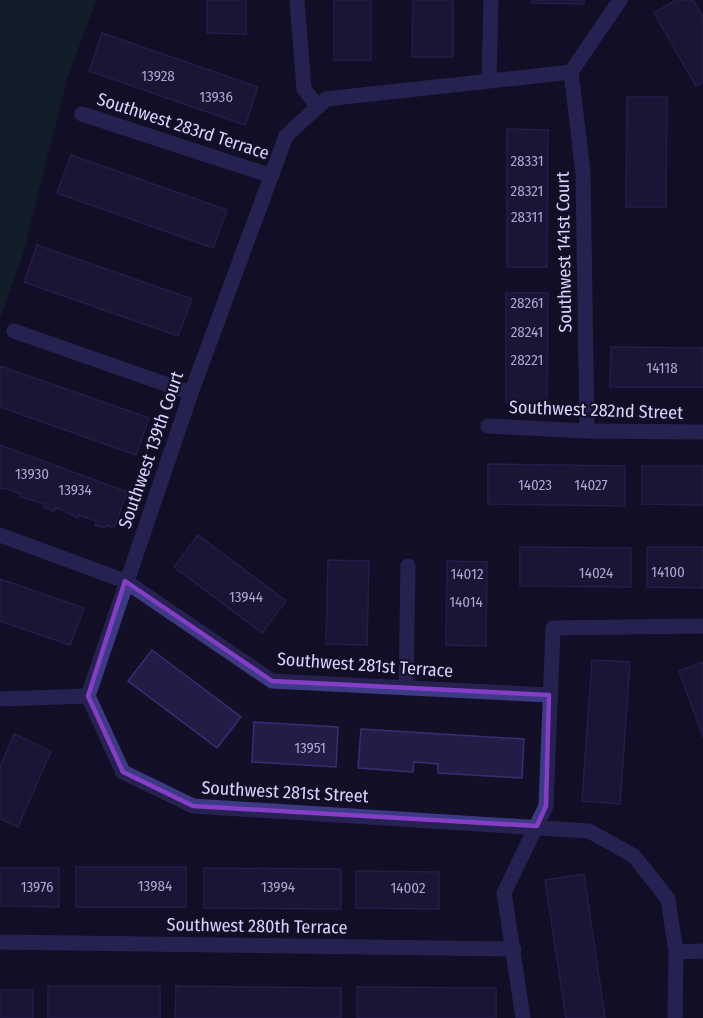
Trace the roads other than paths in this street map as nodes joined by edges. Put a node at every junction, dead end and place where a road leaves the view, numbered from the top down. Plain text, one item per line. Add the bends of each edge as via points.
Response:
1 (297, 0) edge
2 (491, 0) edge
3 (620, 0) edge
4 (571, 72) junction
5 (489, 81) junction
6 (318, 107) junction
7 (82, 114) dead end
8 (272, 176) junction
9 (14, 331) dead end
10 (190, 393) junction
11 (488, 426) dead end
12 (587, 431) junction
13 (703, 432) edge
14 (0, 536) edge
15 (408, 566) dead end
16 (125, 581) junction
17 (703, 626) edge
18 (406, 688) junction
19 (549, 695) junction
20 (88, 696) junction
21 (0, 699) edge
22 (537, 826) junction
23 (0, 942) edge
24 (514, 949) junction
25 (703, 951) edge
26 (676, 952) junction
27 (523, 1018) edge
28 (675, 1018) edge

1 - 6 street via 304,89
2 - 5 street
3 - 4 street
4 - 5 street
4 - 12 street, Southwest 141st Court via 583,173
5 - 6 street via 326,99
6 - 8 street, Southwest 139th Court via 286,136
7 - 8 street, Southwest 283rd Terrace
8 - 10 street, Southwest 139th Court
9 - 10 street
10 - 16 street, Southwest 139th Court
11 - 12 street, Southwest 282nd Street
12 - 13 street, Southwest 282nd Street
14 - 16 street, Southwest 281st Terrace
15 - 18 street
16 - 18 street, Southwest 281st Terrace via 272,681
16 - 20 street, Southwest 139th Court
17 - 19 street via 553,628
18 - 19 street, Southwest 281st Terrace
19 - 22 street via 546,806
20 - 21 street
20 - 22 street, Southwest 281st Street via 123,772 193,806
22 - 24 street via 504,893
22 - 26 street, Southwest 281st Street via 589,831 634,856 668,899
23 - 24 street, Southwest 280th Terrace
24 - 27 street
25 - 26 street
26 - 28 street, Southwest 281st Street

